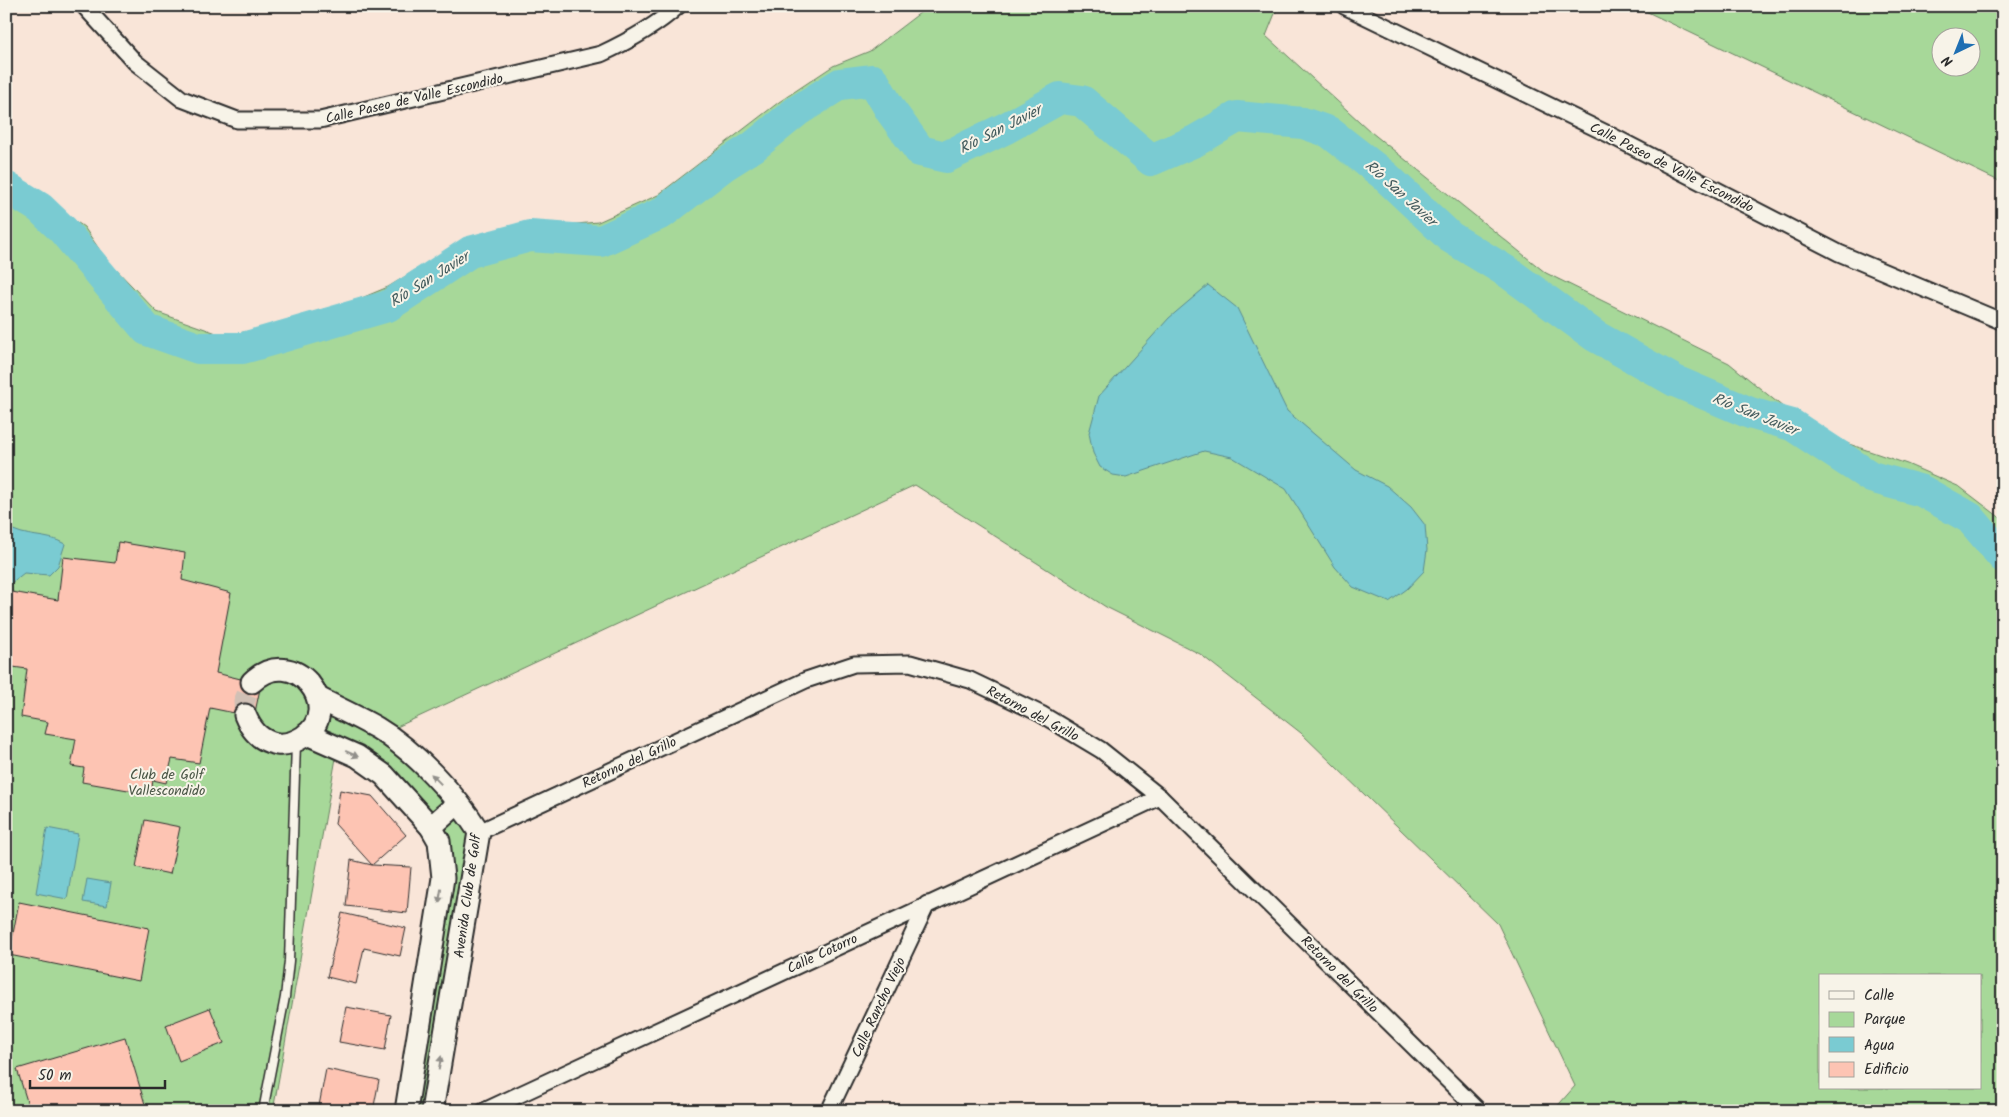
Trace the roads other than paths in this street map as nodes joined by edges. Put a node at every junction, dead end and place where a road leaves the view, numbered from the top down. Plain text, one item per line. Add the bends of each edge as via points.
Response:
1 (84, 6) edge
2 (678, 6) edge
3 (1344, 6) edge
4 (2003, 322) edge
5 (252, 682) tunnel mouth
6 (318, 698) junction
7 (245, 715) tunnel mouth
8 (302, 738) junction
9 (1160, 797) junction
10 (458, 803) junction
11 (431, 827) junction
12 (478, 842) junction
13 (441, 858) junction
14 (927, 904) junction
15 (263, 1111) edge
16 (406, 1111) edge
17 (432, 1111) edge
18 (484, 1111) edge
19 (829, 1111) edge
20 (1479, 1111) edge

1 - 2 street, Calle Paseo de Valle Escondido via 135,62 182,99 237,120 320,120 601,54 632,40
3 - 4 street, Calle Paseo de Valle Escondido via 1610,135 1839,253
5 - 6 street, Avenida Club de Golf via 266,672 292,671 308,681
6 - 8 street via 318,718
10 -> 6 street, Avenida Club de Golf via 411,754 378,729
7 - 8 street, Avenida Club de Golf via 259,737 271,743 284,744
8 -> 11 street, Avenida Club de Golf via 357,756 384,775
8 - 15 lane via 289,961
9 - 12 street, Retorno del Grillo via 1101,750 1041,714 970,680 910,663 854,664 806,680
9 - 14 street, Calle Cotorro
9 - 20 street, Retorno del Grillo
10 - 11 street
10 - 12 street, Avenida Club de Golf
11 - 13 street, Avenida Club de Golf via 439,841
12 - 13 street
17 -> 12 street, Avenida Club de Golf
13 -> 16 street, Avenida Club de Golf via 443,878
14 - 18 street, Calle Cotorro
14 - 19 street, Calle Rancho Viejo

